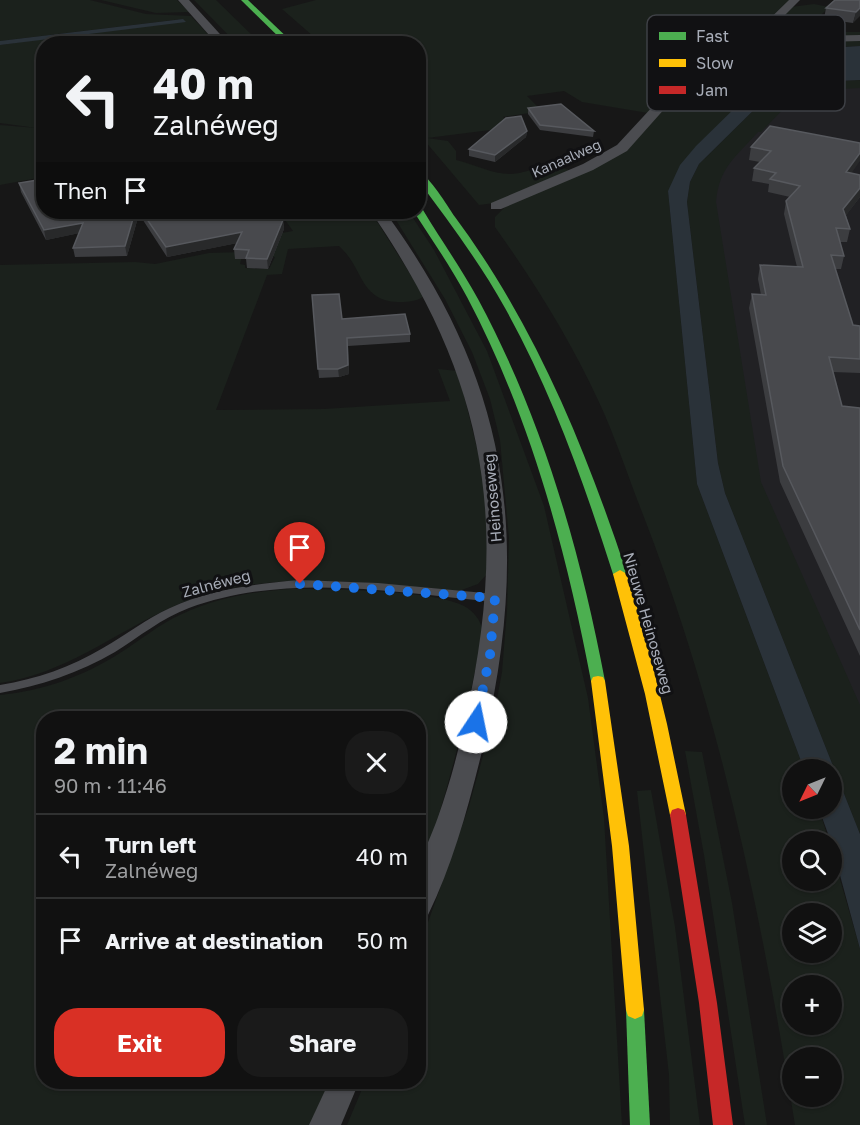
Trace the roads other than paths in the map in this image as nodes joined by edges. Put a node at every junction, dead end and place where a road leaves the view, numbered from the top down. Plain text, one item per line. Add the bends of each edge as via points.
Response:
1 (183, 0) edge
2 (244, 0) edge
3 (795, 0) edge
4 (780, 15) edge
5 (217, 36) edge
6 (282, 36) edge
7 (845, 38) edge
8 (860, 38) edge
9 (656, 111) edge
10 (426, 184) edge
11 (496, 206) dead end
12 (383, 219) edge
13 (424, 219) edge
14 (495, 598) junction
15 (0, 689) edge
16 (426, 887) edge
17 (341, 1089) edge
18 (324, 1125) edge
19 (640, 1125) edge
20 (723, 1125) edge

1 - 5 street
2 - 6 highway
3 - 4 street, Kanaalweg
7 - 8 street
9 - 11 street, Kanaalweg via 622,148 588,167
10 - 20 highway, Nieuwe Heinoseweg via 476,251 531,346 562,413 601,515 634,620 667,760 708,987
12 - 14 street, Heinoseweg via 434,302 463,364 478,412 490,460 498,525
13 - 19 highway via 464,282 532,430 577,585 603,700 614,790 635,980
14 - 15 lane, Zalnéweg via 338,584 243,588 182,607 63,672
14 - 16 street, Heinoseweg via 490,655 473,739
17 - 18 street

